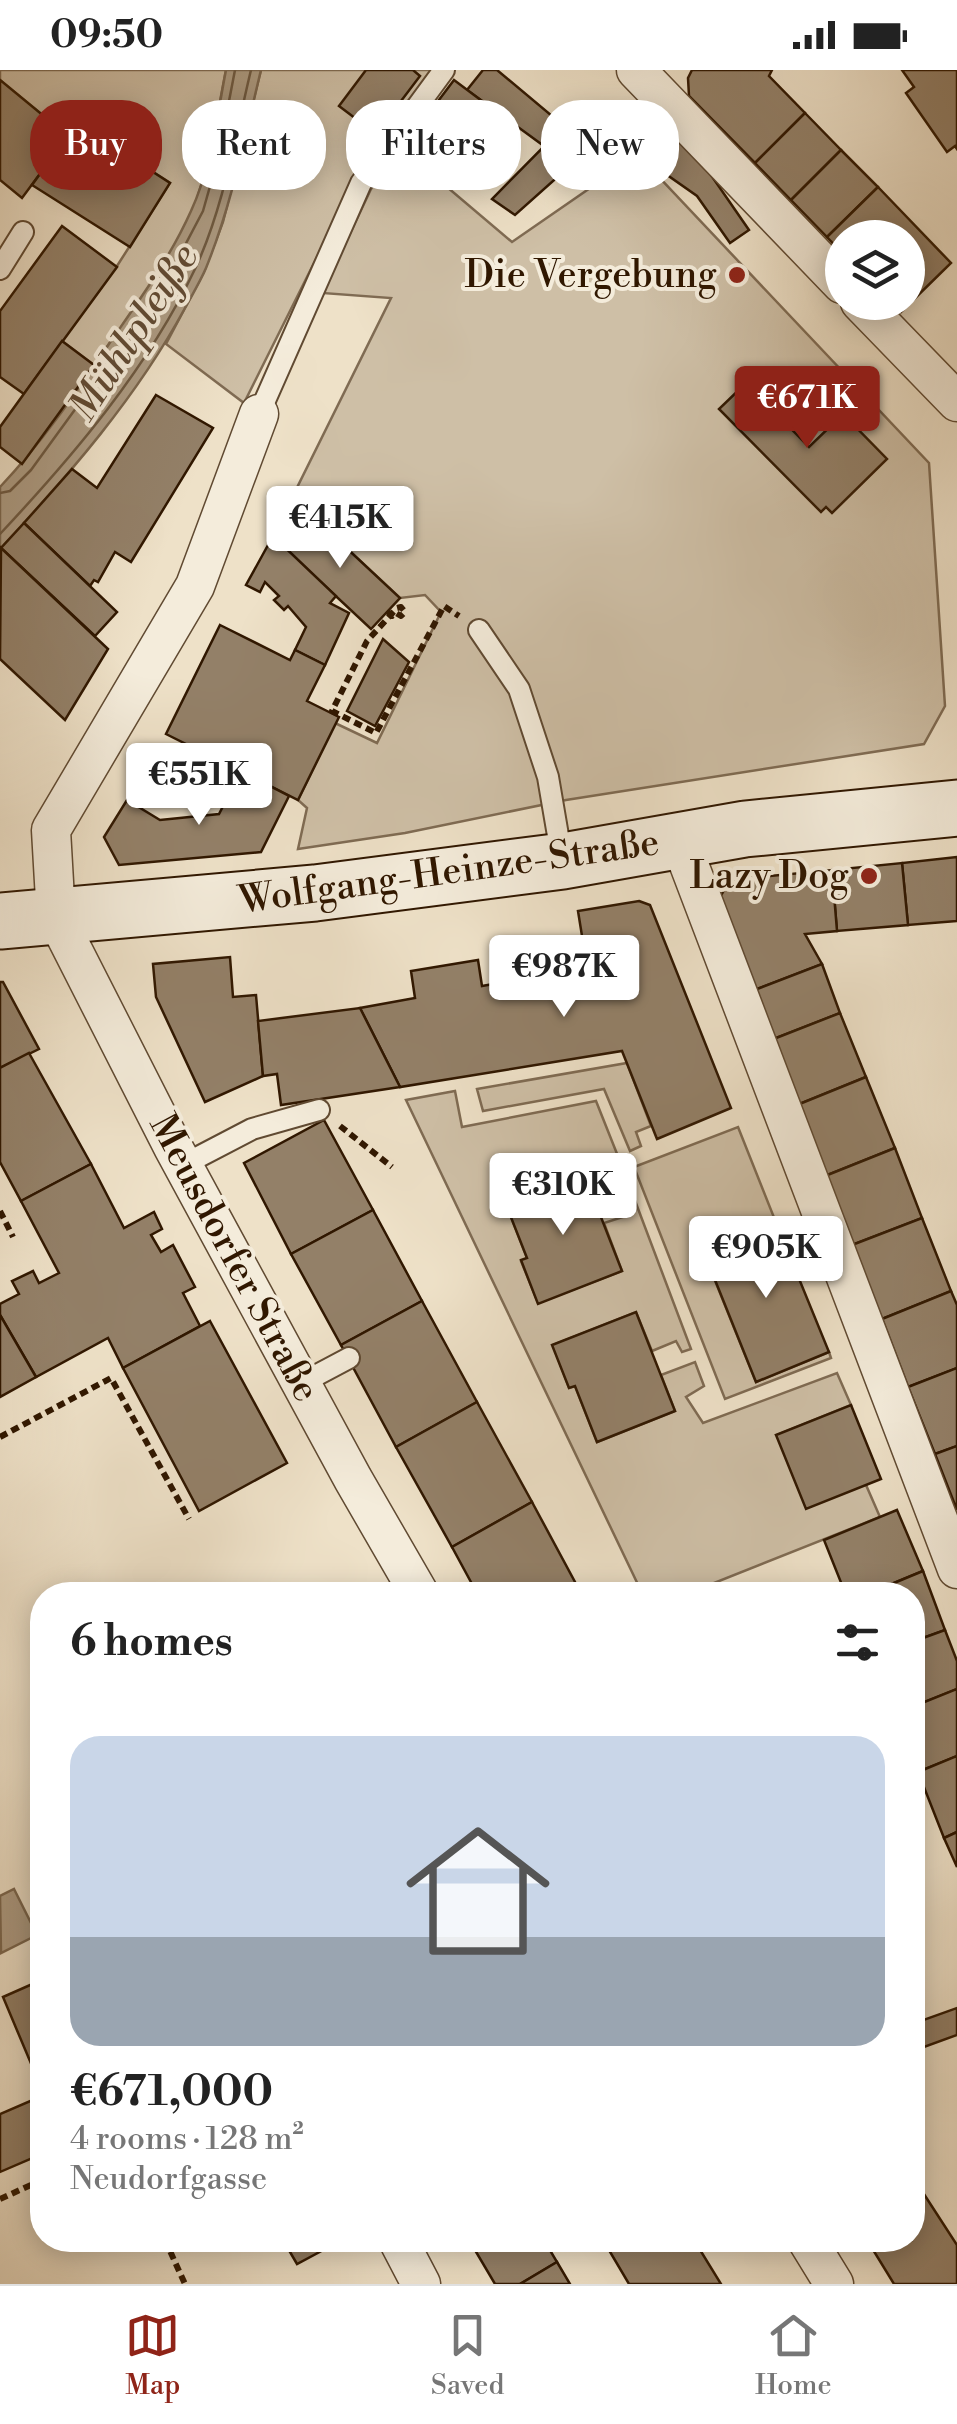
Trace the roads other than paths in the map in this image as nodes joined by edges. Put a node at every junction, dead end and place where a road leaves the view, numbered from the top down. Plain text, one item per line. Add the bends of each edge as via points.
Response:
1 (444, 70) edge
2 (656, 78) edge
3 (24, 232) dead end
4 (825, 265) edge
5 (0, 268) edge
6 (877, 320) edge
7 (957, 402) edge
8 (259, 414) joint
9 (479, 630) road end
10 (957, 808) edge
11 (680, 841) junction
12 (563, 861) junction
13 (56, 917) junction
14 (0, 921) edge
15 (319, 1110) road end
16 (183, 1165) junction
17 (349, 1358) dead end
18 (300, 1384) junction
19 (957, 1569) edge
20 (413, 1582) edge
21 (404, 2252) edge
22 (815, 2252) edge
23 (421, 2284) edge
24 (834, 2284) edge

1 - 8 lane via 361,183
2 - 4 street
3 - 5 lane
6 - 7 street
8 - 13 street via 195,586 51,830
9 - 12 lane via 519,689 548,777
10 - 11 main road, Wolfgang-Heinze-Straße
11 - 12 main road, Wolfgang-Heinze-Straße
11 - 19 street
12 - 13 main road, Wolfgang-Heinze-Straße
13 - 14 main road, Wolfgang-Heinze-Straße
13 - 16 street, Meusdorfer Straße
15 - 16 lane via 252,1129
16 - 18 street, Meusdorfer Straße
17 - 18 lane
18 - 20 street, Meusdorfer Straße
21 - 23 street
22 - 24 street

